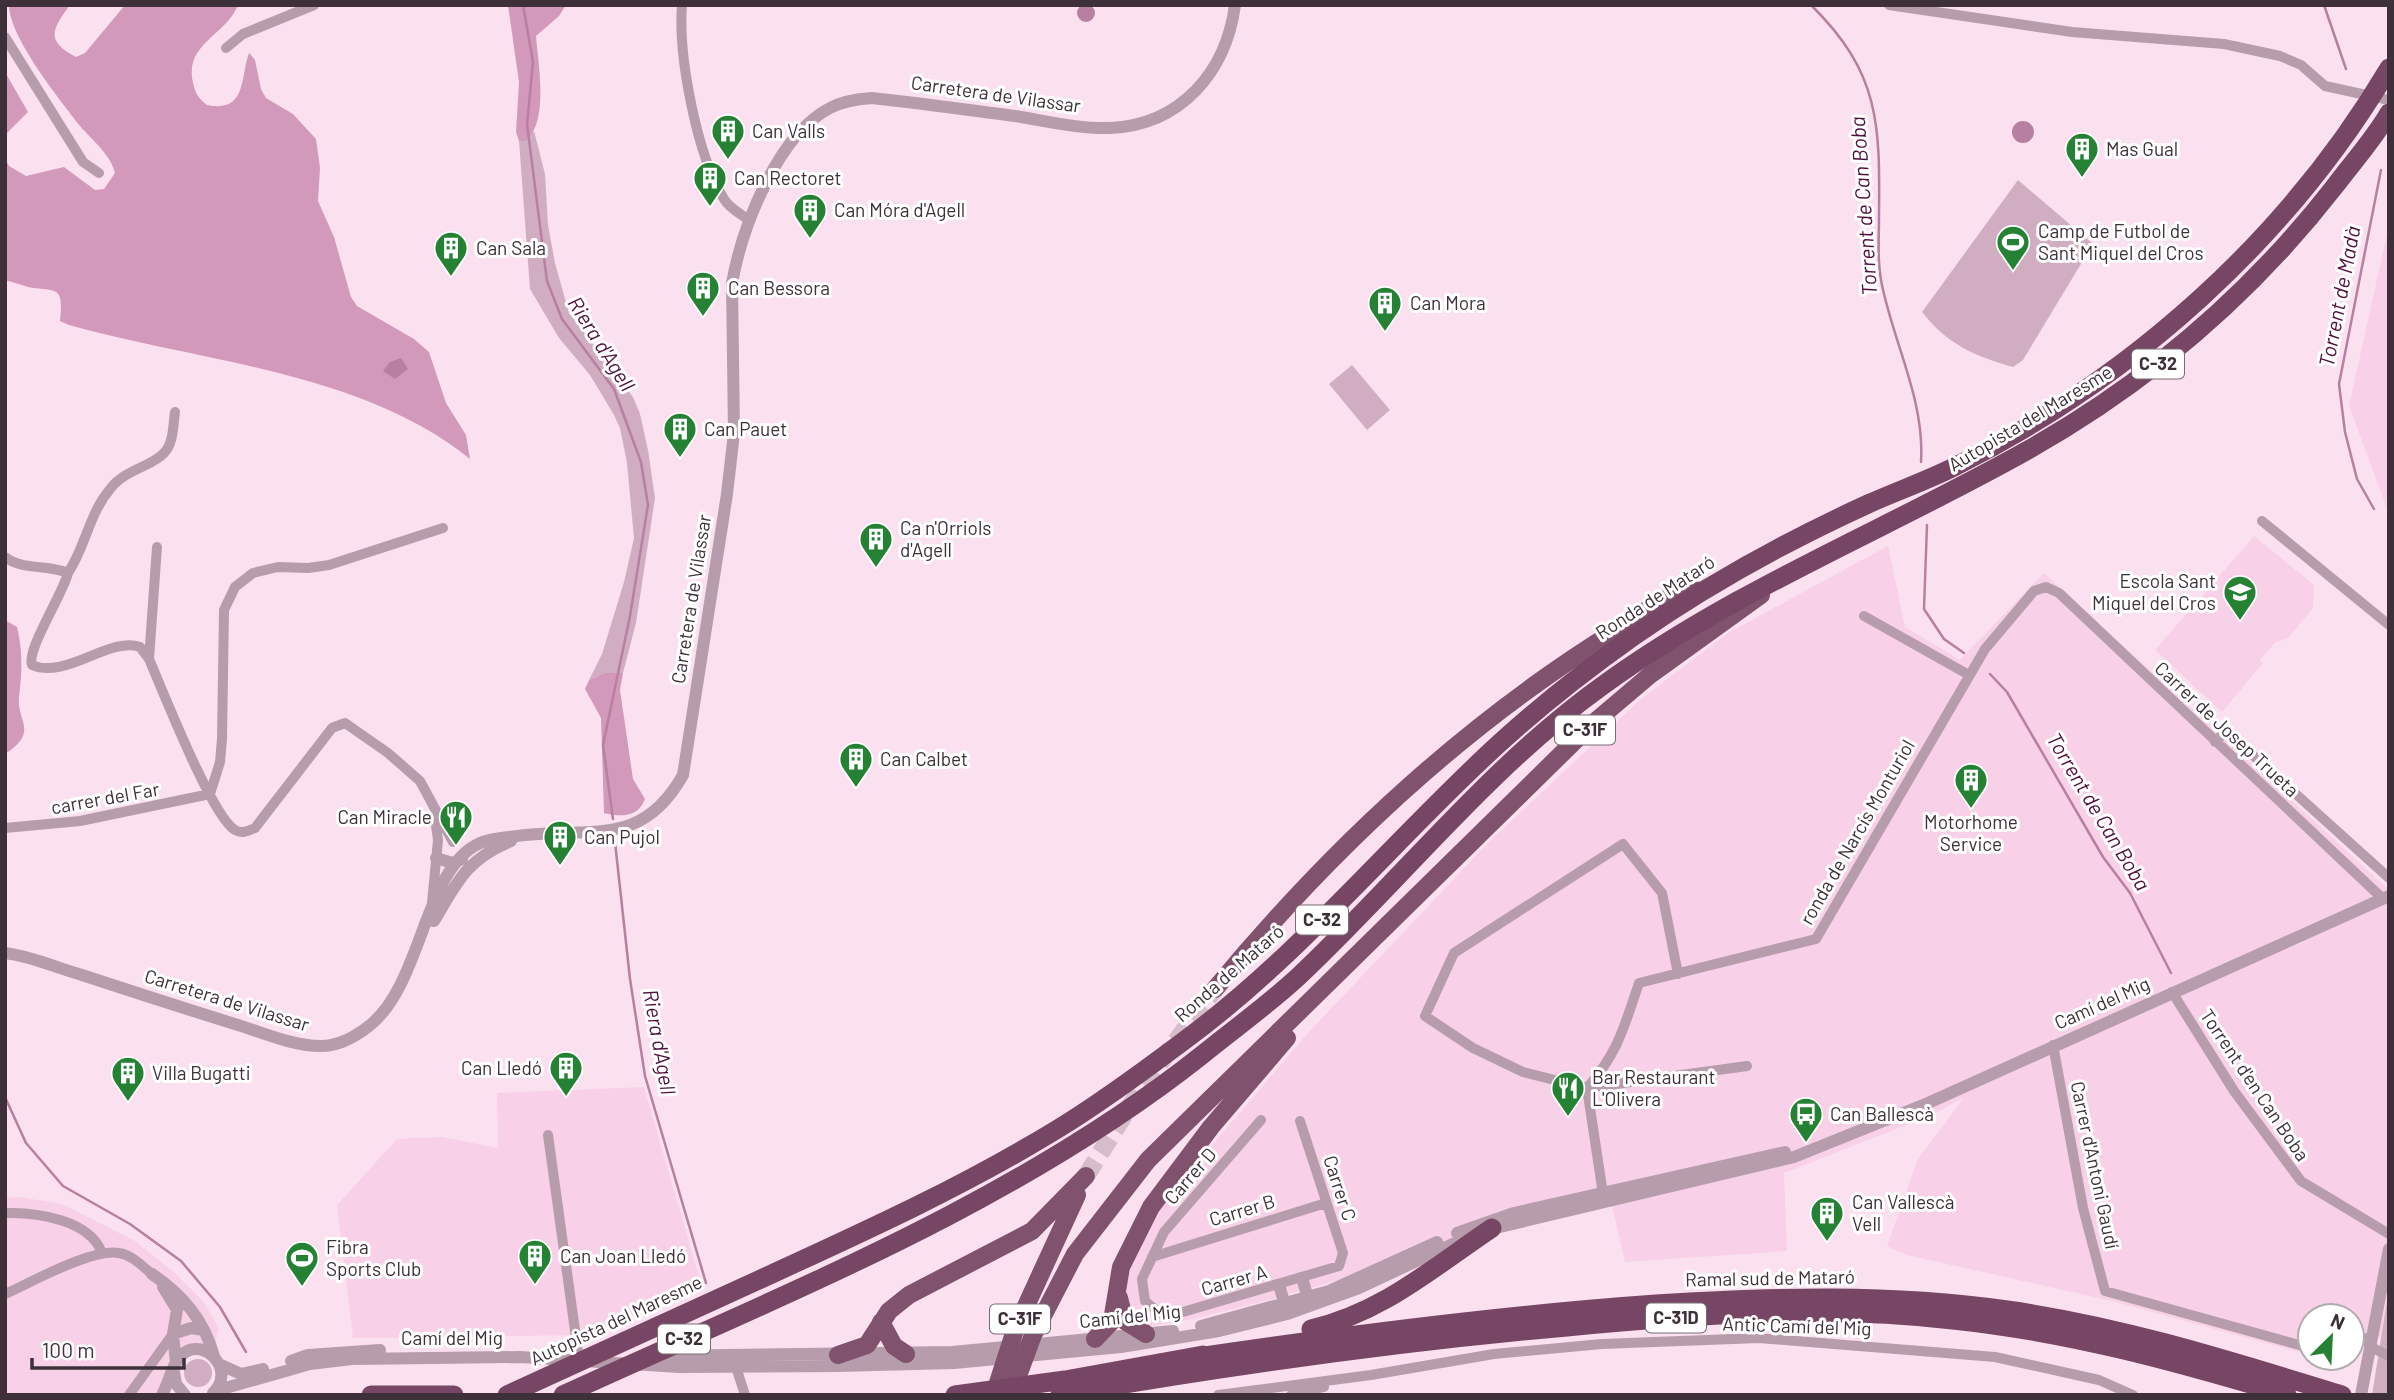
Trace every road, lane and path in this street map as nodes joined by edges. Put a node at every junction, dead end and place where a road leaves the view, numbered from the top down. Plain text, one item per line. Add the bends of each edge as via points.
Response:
1 (314, 5) edge
2 (682, 5) edge
3 (1235, 5) edge
4 (1889, 5) edge
5 (5, 37) edge
6 (226, 48) dead end
7 (2389, 68) edge
8 (2389, 100) edge
9 (2384, 121) edge
10 (99, 173) dead end
11 (749, 220) junction
12 (175, 411) dead end
13 (1864, 506) joint
14 (2262, 520) dead end
15 (443, 528) dead end
16 (158, 547) dead end
17 (5, 557) edge
18 (68, 573) junction
19 (1771, 580) junction
20 (2046, 587) joint
21 (1702, 591) junction
22 (1864, 615) dead end
23 (2389, 625) edge
24 (149, 659) junction
25 (1969, 675) junction
26 (2215, 742) junction
27 (210, 794) junction
28 (435, 812) junction
29 (5, 828) edge
30 (534, 833) junction
31 (504, 844) junction
32 (458, 850) junction
33 (437, 852) junction
34 (2389, 878) edge
35 (2386, 897) edge
36 (434, 914) junction
37 (5, 953) edge
38 (1678, 974) junction
39 (1331, 980) junction
40 (1215, 989) tunnel mouth
41 (2172, 992) junction
42 (2053, 1045) junction
43 (1747, 1066) dead end
44 (1587, 1088) junction
45 (1261, 1121) dead end
46 (1300, 1121) dead end
47 (548, 1135) dead end
48 (1830, 1141) junction
49 (1699, 1181) junction
50 (1603, 1194) junction
51 (1326, 1203) junction
52 (1558, 1208) junction
53 (5, 1213) edge
54 (1492, 1228) junction
55 (2389, 1234) edge
56 (1161, 1240) junction
57 (2389, 1249) edge
58 (1169, 1251) junction
59 (102, 1253) junction
60 (1152, 1257) junction
61 (1339, 1266) joint
62 (152, 1274) junction
63 (1302, 1278) junction
64 (1373, 1282) junction
65 (1279, 1285) junction
66 (745, 1286) joint
67 (1117, 1289) junction
68 (5, 1294) edge
69 (1308, 1298) junction
70 (1285, 1305) junction
71 (881, 1322) junction
72 (204, 1330) junction
73 (173, 1334) junction
74 (1146, 1334) junction
75 (1202, 1334) junction
76 (1095, 1339) junction
77 (2370, 1341) junction
78 (2366, 1342) edge
79 (2296, 1344) edge
80 (578, 1352) junction
81 (906, 1354) junction
82 (838, 1355) junction
83 (768, 1356) junction
84 (2389, 1356) edge
85 (700, 1357) junction
86 (1191, 1358) junction
87 (218, 1361) junction
88 (175, 1366) junction
89 (738, 1373) junction
90 (1371, 1375) junction
91 (212, 1393) edge
92 (129, 1395) edge
93 (162, 1395) edge
94 (185, 1395) edge
95 (371, 1395) edge
96 (454, 1395) edge
97 (507, 1395) edge
98 (563, 1395) edge
99 (745, 1395) edge
100 (955, 1395) edge
101 (994, 1395) edge
102 (1011, 1395) edge
103 (1060, 1395) edge
104 (1217, 1395) edge
105 (1291, 1395) edge
106 (2133, 1395) edge
107 (2287, 1395) edge
108 (2342, 1395) edge
109 (2361, 1395) edge

1 - 6 street via 243,34
2 - 11 street via 690,96 708,165 725,202
3 - 11 street, Carretera de Vilassar via 1232,29 1213,72 1190,98 1158,117 1110,128 913,102 851,100 830,108 797,135
4 - 8 street via 2072,32 2224,44 2280,56 2301,65 2325,86
5 - 10 street via 83,162
7 - 13 highway, Autopista del Maresme / C-32 via 2360,117 2281,219 2133,356 2020,431 1952,468
9 - 19 highway, Autopista del Maresme / C-32 via 2299,233 2227,306 2149,371 2031,448
11 - 30 street, Carretera de Vilassar via 732,283 734,433 727,494 683,775 664,806 630,827
12 - 18 street via 172,438 164,453 123,475 111,487 98,505 80,556
13 - 21 highway, Ronda de Mataró / C-32
14 - 23 street
15 - 27 street via 329,565 253,573 235,587 224,610 222,739
16 - 24 street
17 - 18 street via 16,565
18 - 24 street via 32,653 32,665 43,668 89,659 126,644 140,647
19 - 39 highway, C-31F via 1759,598 1650,675 1591,725
19 - 98 highway, C-32 via 1597,689 1487,785 1296,979 1195,1060 1064,1151 925,1227
20 - 25 street, ronda de Narcís Monturiol via 2034,591 2003,626
20 - 26 street, Carrer de Josep Trueta via 2059,593
21 - 40 highway via 1686,589 1661,603 1575,656 1479,726 1388,805 1306,886
21 - 66 highway, Ronda de Mataró / C-32 via 1625,642 1531,715 1276,967 1184,1041 1058,1129 917,1207
22 - 25 street
24 - 27 street
25 - 38 street, ronda de Narcís Monturiol via 1816,939
26 - 34 street via 2226,731
26 - 35 street, Carrer de Josep Trueta
27 - 28 street via 234,829 255,828 332,728 345,723 420,782
27 - 29 street, carrer del Far via 80,821
28 - 32 street
28 - 33 street
30 - 31 street
30 - 32 street, Carretera de Vilassar
31 - 32 street
31 - 36 street via 461,874
32 - 33 street via 446,840
32 - 33 street via 453,863
32 - 36 street, Carretera de Vilassar
33 - 36 street
35 - 41 street, Camí del Mig
36 - 37 street, Carretera de Vilassar via 392,1001 376,1021 343,1042 323,1046 304,1045
38 - 44 street, ronda de Narcís Monturiol via 1639,983 1618,1045
38 - 44 street via 1662,893 1623,844 1454,953 1425,1016 1473,1048 1523,1072
39 - 67 highway via 1151,1207 1130,1245
39 - 102 highway, C-31F via 1148,1160 1075,1254 1033,1335
41 - 42 street, Camí del Mig
41 - 55 street, Torrent d'en Can Boba via 2234,1091 2301,1181
42 - 48 street, Camí del Mig via 1928,1103
42 - 79 street, Carrer d'Antoni Gaudí via 2083,1208 2105,1290
43 - 44 street
44 - 50 street
45 - 56 street, Carrer D
46 - 51 street, Carrer C
47 - 80 street
48 - 49 street, Camí del Mig via 1770,1164
48 - 50 street, Camí del Mig
49 - 50 street, Camí del Mig
49 - 52 street, Camí del Mig
50 - 52 street, Camí del Mig
51 - 58 street, Carrer B
51 - 61 street, Carrer C via 1343,1253
52 - 54 street, Camí del Mig
52 - 69 street, Camí del Mig via 1489,1221
53 - 59 street via 35,1214 74,1227 98,1241
54 - 64 street, Camí del Mig
54 - 86 highway via 1360,1315
56 - 58 street
56 - 60 street, Carrer D
57 - 77 street
58 - 60 street, Carrer B
59 - 62 street via 122,1253
59 - 68 street
60 - 65 street, Carrer A via 1142,1279 1145,1301 1159,1313 1176,1314
61 - 63 street, Carrer A
62 - 72 street via 176,1290
62 - 73 street via 177,1310
63 - 65 street, Carrer A
63 - 69 street
64 - 69 street, Camí del Mig via 1315,1300
64 - 75 street, Camí del Mig via 1287,1314
65 - 70 street
66 - 97 highway, Autopista del Maresme / C-32
67 - 74 highway via 1125,1321
67 - 76 highway via 1112,1321
69 - 70 street, Camí del Mig
70 - 74 street, Camí del Mig via 1186,1330
70 - 75 street, Camí del Mig via 1284,1310
71 - 81 highway via 894,1346
71 - 82 highway via 867,1345
71 - 101 highway, C-31F via 909,1295 1032,1231 1086,1176 1015,1330
72 - 73 street via 191,1328
72 - 87 street
73 - 88 street
73 - 92 street
74 - 76 street, Camí del Mig
75 - 89 street, Camí del Mig via 1121,1347 954,1363
76 - 81 street, Camí del Mig
77 - 78 street
77 - 84 street
77 - 109 street
80 - 85 street, Camí del Mig
80 - 87 street, Camí del Mig via 352,1350 308,1355 241,1374
81 - 82 street, Camí del Mig
82 - 83 street, Camí del Mig
83 - 85 street, Camí del Mig
83 - 89 street, Camí del Mig via 743,1362
85 - 89 street, Camí del Mig via 730,1363
86 - 100 highway, C-31D
86 - 108 highway, Ramal sud de Mataró / C-31D via 1548,1312 1847,1298 1953,1303 2095,1326
87 - 88 street, Camí del Mig via 194,1350 186,1352
87 - 91 street via 222,1377
88 - 93 street
88 - 94 street via 176,1384
89 - 91 street, Camí del Mig via 548,1358 363,1359 310,1364
89 - 99 street
90 - 104 street, Antic Camí del Mig
90 - 105 street, Antic Camí del Mig
90 - 106 street, Antic Camí del Mig via 1494,1354 1759,1338 1995,1357 2099,1380
95 - 96 highway
103 - 107 highway, C-31D via 1479,1335 1700,1317 1835,1314 1951,1319 2056,1334

